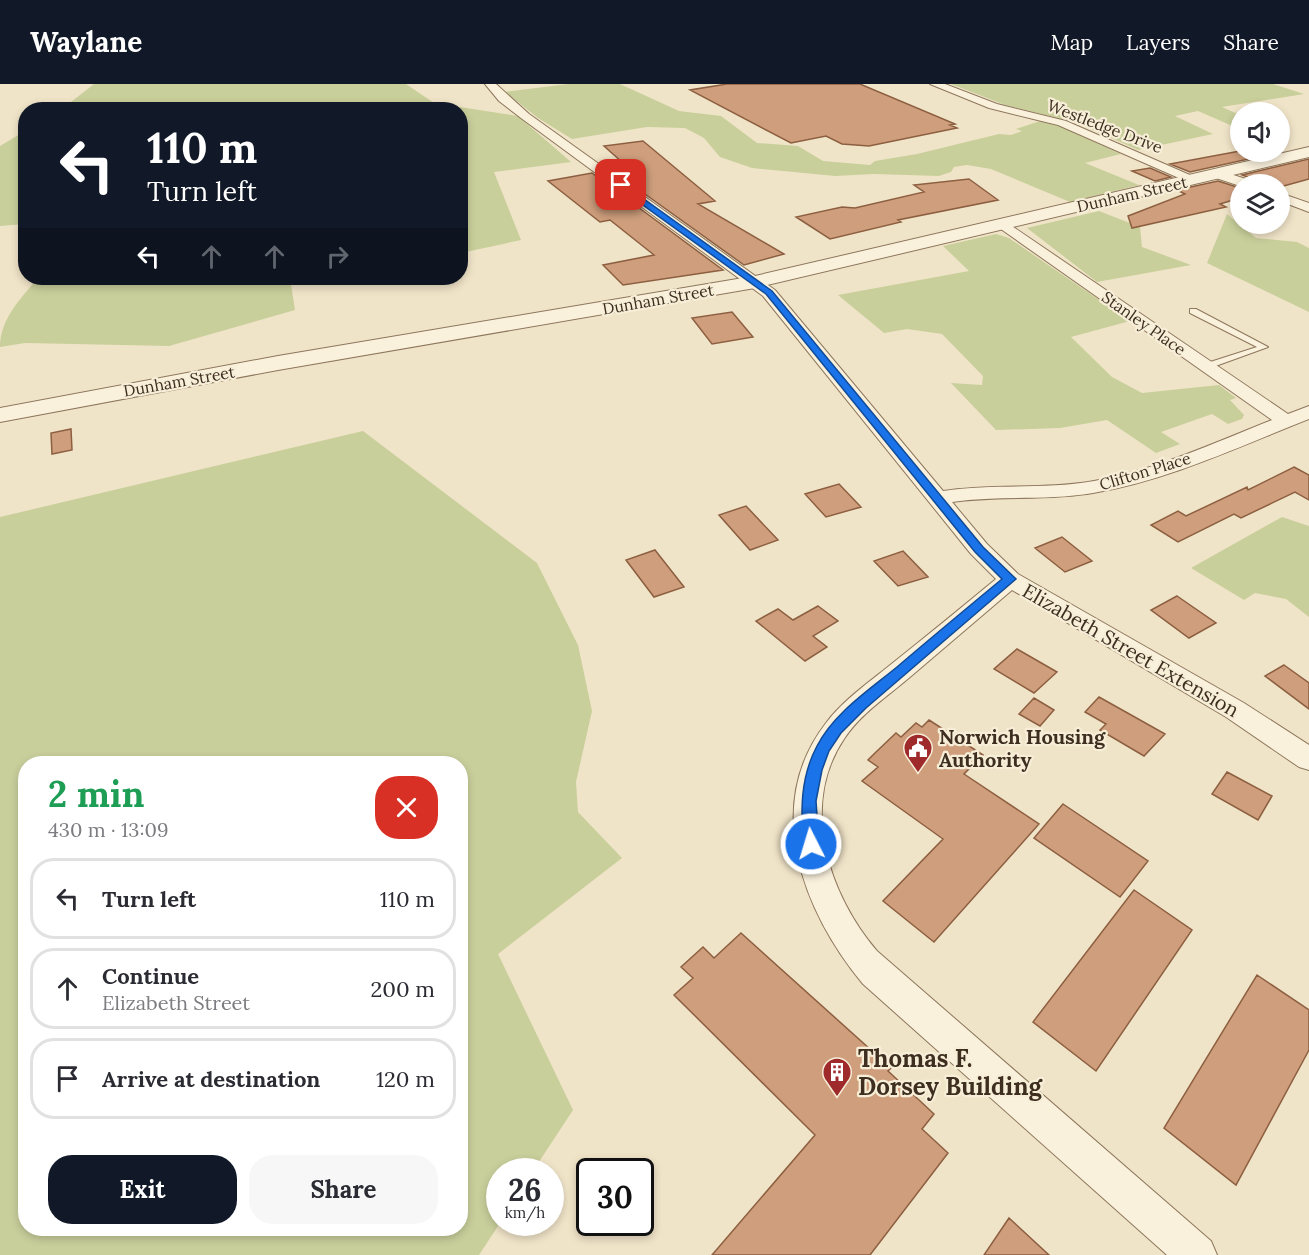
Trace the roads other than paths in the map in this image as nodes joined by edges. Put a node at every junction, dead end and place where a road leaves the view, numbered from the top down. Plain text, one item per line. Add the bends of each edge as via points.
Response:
1 (490, 84) edge
2 (935, 84) edge
3 (1309, 152) edge
4 (1218, 174) junction
5 (1230, 178) edge
6 (1193, 179) junction
7 (1290, 201) edge
8 (1309, 208) edge
9 (1003, 224) junction
10 (755, 282) junction
11 (1193, 311) dead end
12 (1206, 366) junction
13 (1309, 412) edge
14 (0, 415) edge
15 (1286, 421) junction
16 (937, 498) junction
17 (1010, 579) junction
18 (1309, 759) edge
19 (1197, 1255) edge

1 - 10 street, Elizabeth Street Extension via 525,116
2 - 6 street, Westledge Drive via 993,106 1062,123
3 - 4 street, Dunham Street
4 - 5 street
4 - 6 street, Dunham Street
6 - 9 street, Dunham Street
7 - 8 street
9 - 10 street, Dunham Street
9 - 12 street, Stanley Place
10 - 14 street, Dunham Street via 255,367
10 - 16 street, Elizabeth Street Extension via 773,298
11 - 12 lane via 1264,347
12 - 15 street, Stanley Place
13 - 15 street, Clifton Place
15 - 16 street, Clifton Place via 1160,469 1106,484
16 - 17 street, Elizabeth Street Extension
17 - 18 street, Elizabeth Street Extension via 1235,710
17 - 19 street via 861,704 823,749 808,801 808,824 819,881 838,926 876,973

